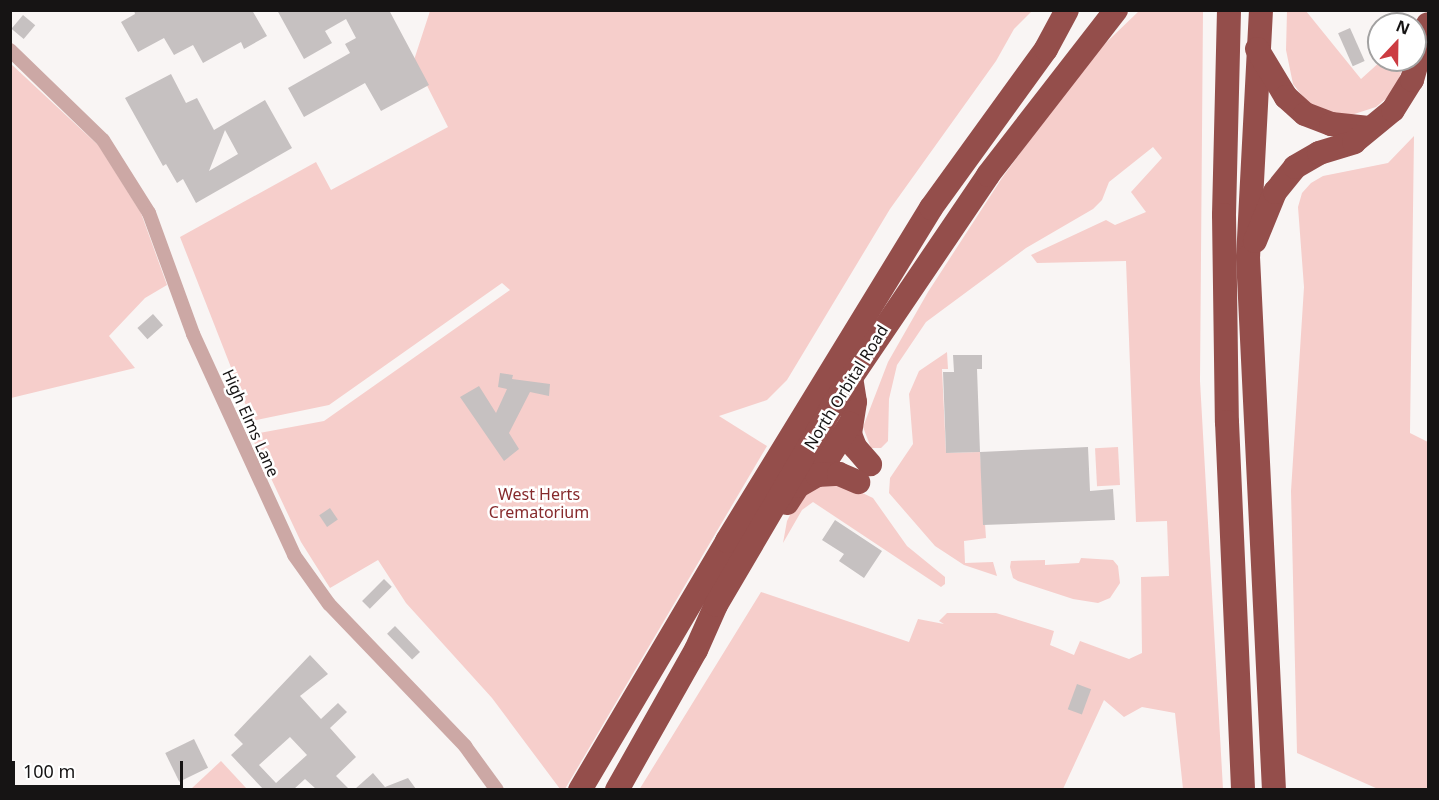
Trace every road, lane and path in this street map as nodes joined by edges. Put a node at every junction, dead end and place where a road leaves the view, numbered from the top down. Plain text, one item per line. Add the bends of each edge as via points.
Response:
1 (1067, 10) edge
2 (1116, 10) edge
3 (1227, 10) edge
4 (1261, 10) edge
5 (1428, 24) edge
6 (1257, 49) junction
7 (10, 50) edge
8 (1369, 128) junction
9 (1248, 258) junction
10 (851, 376) junction
11 (850, 424) junction
12 (817, 475) junction
13 (696, 650) junction
14 (496, 789) edge
15 (580, 789) edge
16 (617, 789) edge
17 (1243, 789) edge
18 (1274, 789) edge

1 - 15 highway, North Orbital Road via 1046,49 931,208
2 - 10 highway, North Orbital Road via 982,183
3 - 17 highway via 1227,422
4 - 6 highway
5 - 8 highway via 1424,50 1402,97 1383,120
6 - 8 highway via 1286,97 1305,114 1331,124
6 - 9 highway
7 - 14 street, High Elms Lane via 103,140 149,213 193,334 294,555 329,604 465,746
8 - 9 highway via 1354,142 1306,159 1285,177 1271,200
9 - 18 highway
10 - 11 highway via 855,402
10 - 13 highway, North Orbital Road via 716,605
11 - 12 highway
11 - 12 highway via 852,442 864,473
12 - 13 highway via 798,486
13 - 16 highway, North Orbital Road

